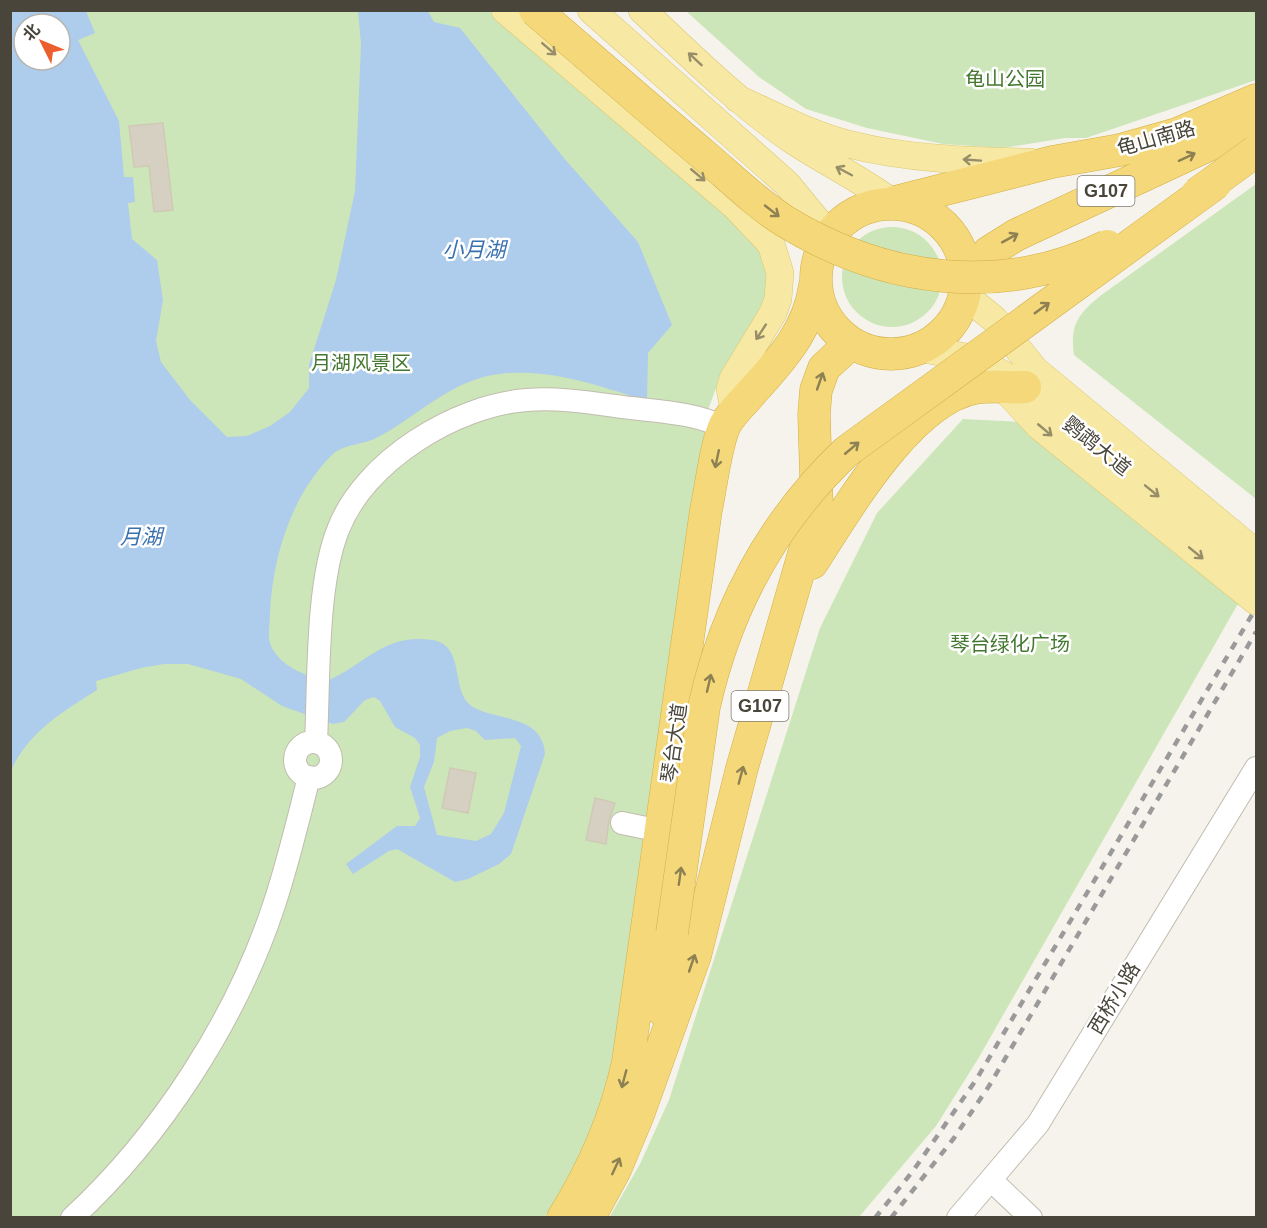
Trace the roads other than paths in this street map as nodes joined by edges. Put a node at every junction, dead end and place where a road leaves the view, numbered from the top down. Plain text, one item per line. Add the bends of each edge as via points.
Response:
1 (505, 10) edge
2 (535, 10) edge
3 (591, 10) edge
4 (642, 10) edge
5 (738, 99) junction
6 (1257, 100) edge
7 (1257, 123) edge
8 (1257, 151) edge
9 (1052, 162) junction
10 (1216, 183) junction
11 (893, 203) junction
12 (822, 248) junction
13 (815, 285) junction
14 (965, 286) junction
15 (853, 344) junction
16 (919, 348) junction
17 (1022, 382) junction
18 (729, 419) junction
19 (1257, 531) edge
20 (1257, 553) edge
21 (1257, 579) edge
22 (792, 594) junction
23 (1257, 601) edge
24 (1257, 768) edge
25 (622, 824) dead end
26 (661, 831) junction
27 (651, 1078) junction
28 (992, 1181) junction
29 (72, 1218) edge
30 (563, 1218) edge
31 (589, 1218) edge
32 (958, 1218) edge
33 (1031, 1218) edge

1 -> 18 main road via 735,206 771,244 780,273 778,299 733,379
2 -> 10 highway, bridge via 784,220 841,250 886,266 964,278 1004,277 1049,269 1142,228
3 - 12 main road via 765,162 806,204 819,223
5 -> 4 main road
9 -> 5 main road via 975,161 849,144 806,130
11 -> 5 main road via 866,182 792,140
6 - 9 highway, 龟山南路 / G107 via 1177,134 1120,150
14 -> 7 highway, G107 via 989,252 1016,235
8 - 10 highway, bridge
9 - 11 highway, G107
27 -> 10 highway, bridge via 711,674 732,616 776,532 816,481 854,446
11 - 12 highway, G107 via 850,214
11 - 14 highway, G107 via 915,207 936,217 952,234 963,254
12 - 13 highway, G107
13 - 15 highway, G107 via 821,308 830,322
13 - 18 highway, 琴台大道 / G107 via 812,308 804,326
14 - 16 highway, G107 via 948,327
14 - 17 main road, 鹦鹉大道 via 994,319
15 - 16 highway, G107 via 886,354
22 -> 15 highway, G107 via 817,508 816,390 824,368
16 - 17 main road, 鹦鹉大道 via 976,359
17 - 19 main road via 1102,407
17 - 20 main road, 鹦鹉大道
17 -> 21 main road, 鹦鹉大道
17 - 22 highway via 975,388 952,397 900,439 876,465
17 -> 23 main road via 1039,426
18 -> 26 highway, 琴台大道 / G107 via 706,510
18 - 29 street via 528,399 468,412 442,424 402,452 353,503 339,528 327,577 316,735 296,753 296,765 309,777 274,908 239,990 155,1128 115,1177
27 -> 22 highway, G107 via 694,956
24 - 28 street, 西桥小路 via 1038,1124
25 - 26 street
26 -> 30 highway, 琴台大道 / G107 via 624,1079 595,1158
31 -> 27 highway, G107 via 615,1170
28 - 32 street, 西桥小路
28 - 33 street

